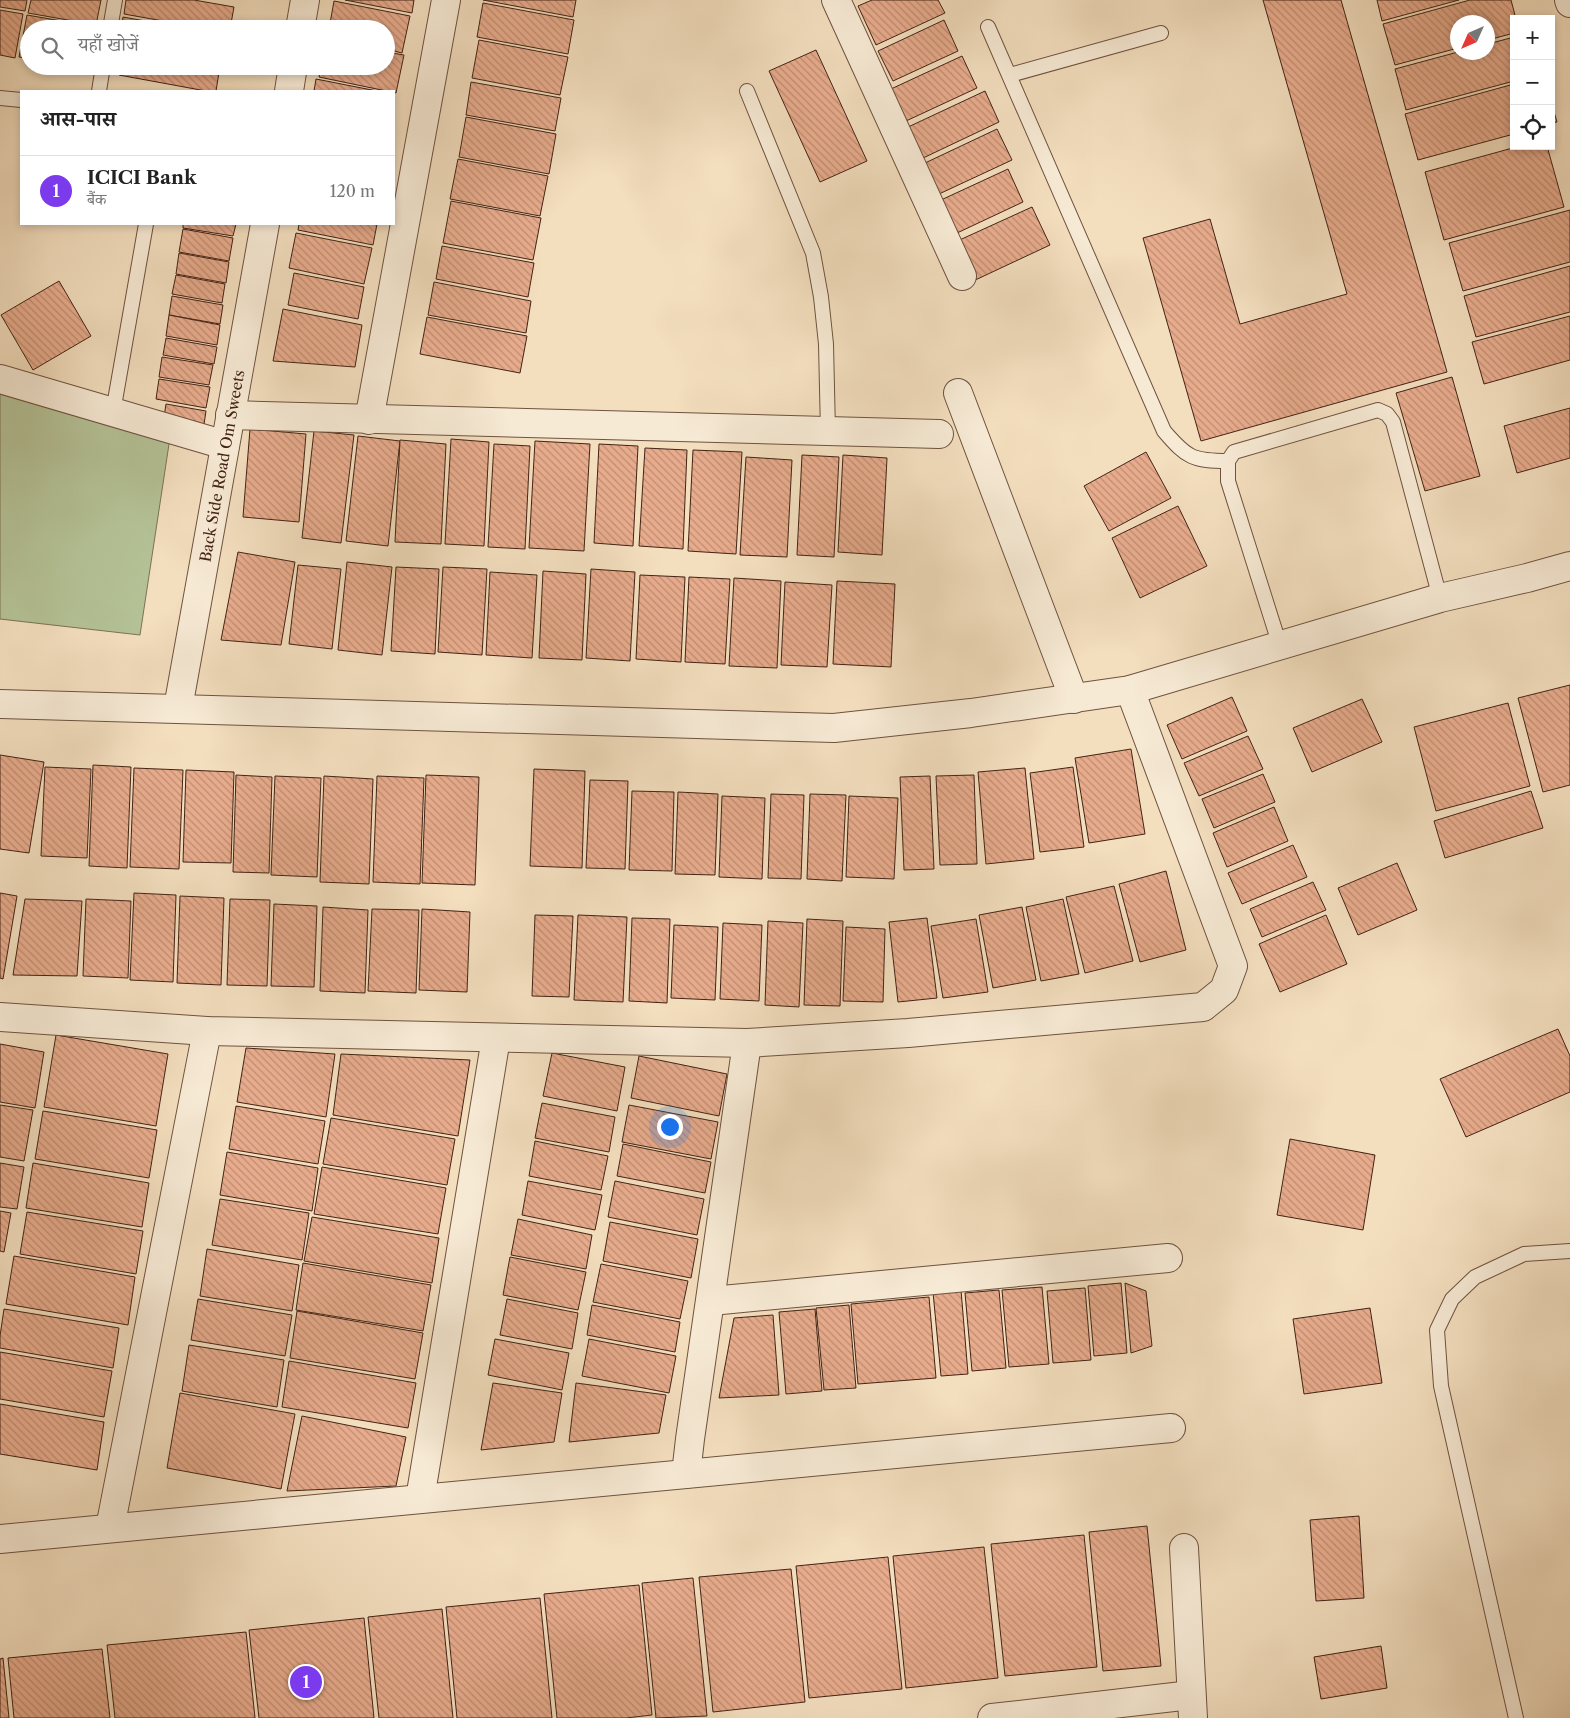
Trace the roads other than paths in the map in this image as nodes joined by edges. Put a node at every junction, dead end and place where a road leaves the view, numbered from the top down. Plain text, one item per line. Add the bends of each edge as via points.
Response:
1 (115, 0) edge
2 (305, 0) edge
3 (446, 0) edge
4 (836, 0) edge
5 (112, 20) edge
6 (302, 20) edge
7 (988, 27) dead end
8 (1161, 33) dead end
9 (102, 75) edge
10 (292, 75) edge
11 (1010, 76) junction
12 (99, 90) edge
13 (289, 90) edge
14 (747, 91) dead end
15 (0, 98) edge
16 (20, 100) edge
17 (146, 225) edge
18 (265, 225) edge
19 (962, 276) dead end
20 (0, 379) edge
21 (958, 393) dead end
22 (113, 412) junction
23 (230, 415) junction
24 (370, 420) junction
25 (828, 432) junction
26 (939, 434) dead end
27 (225, 445) junction
28 (1228, 461) junction
29 (1570, 566) edge
30 (1440, 598) junction
31 (1280, 646) junction
32 (1130, 690) junction
33 (1074, 699) junction
34 (0, 704) edge
35 (178, 708) junction
36 (0, 1017) edge
37 (207, 1031) junction
38 (496, 1038) junction
39 (747, 1043) junction
40 (1570, 1250) edge
41 (1168, 1258) dead end
42 (710, 1300) junction
43 (1171, 1428) dead end
44 (686, 1474) junction
45 (420, 1499) junction
46 (110, 1528) junction
47 (0, 1539) edge
48 (1184, 1548) dead end
49 (1192, 1706) edge
50 (992, 1718) edge
51 (1516, 1718) edge

1 - 5 lane
2 - 6 street
3 - 24 street
4 - 19 street
7 - 11 lane
8 - 11 lane
9 - 12 lane
10 - 13 street
11 - 28 lane via 1164,432 1189,457
14 - 25 lane via 813,254 826,344
15 - 16 lane
17 - 22 lane
18 - 23 street, Back Side Road Om Sweets
20 - 22 street
21 - 33 street
22 - 27 street
23 - 24 street
23 - 27 street, Back Side Road Om Sweets
24 - 25 street
25 - 26 street
27 - 35 street, Back Side Road Om Sweets
28 - 30 lane via 1234,452 1378,410 1387,414 1393,422
28 - 31 lane via 1228,481
29 - 30 street
30 - 31 street
31 - 32 street
32 - 33 street
32 - 39 street via 1233,966 1224,990 1203,1007
33 - 35 street via 834,728
34 - 35 street
36 - 37 street
37 - 38 street
37 - 46 street
38 - 39 street
38 - 45 street
39 - 42 street
40 - 51 lane via 1524,1254 1475,1276 1452,1299 1438,1330 1441,1386
41 - 42 street
42 - 44 street
43 - 44 street
44 - 45 street
45 - 46 street
46 - 47 street
48 - 49 street
49 - 50 street

